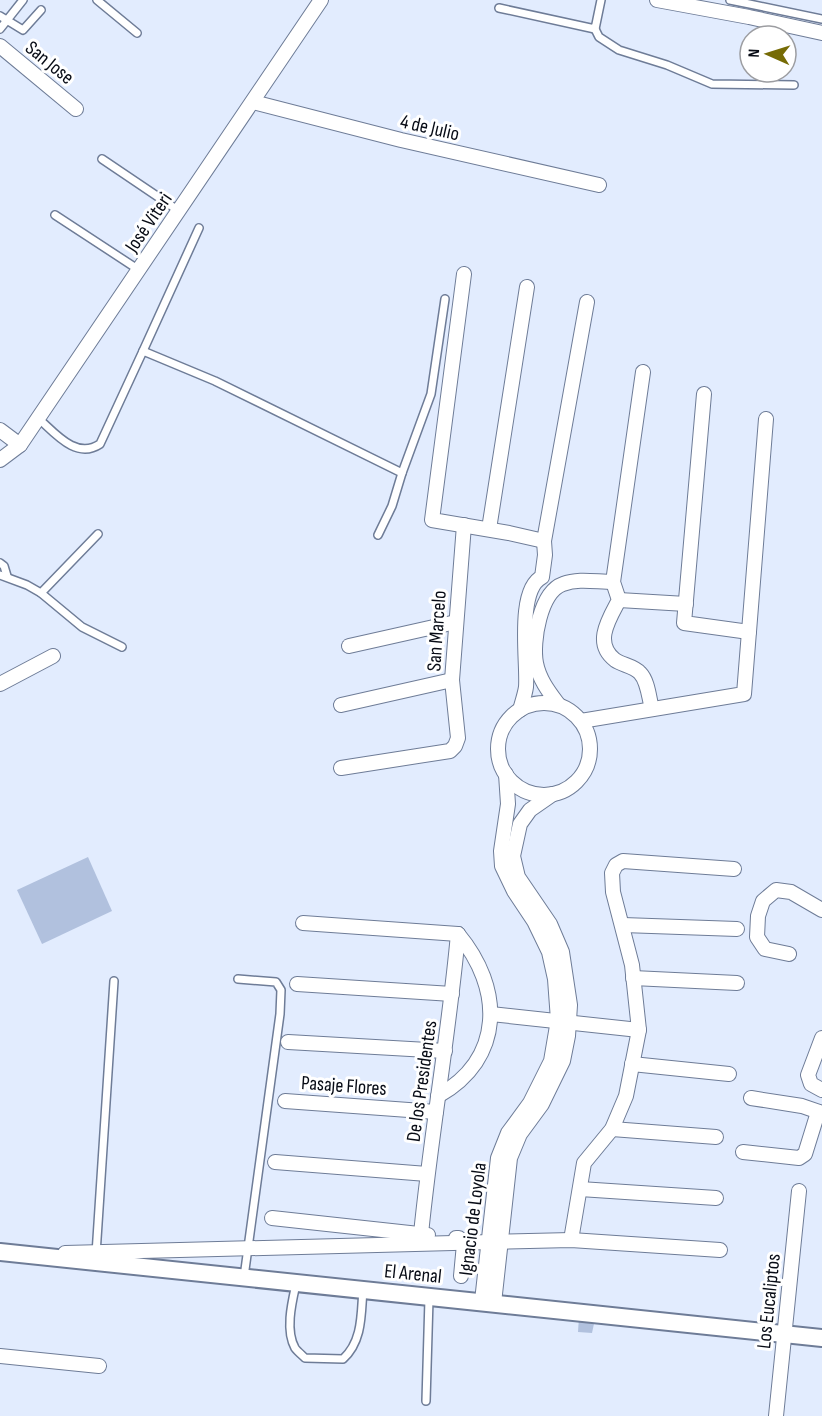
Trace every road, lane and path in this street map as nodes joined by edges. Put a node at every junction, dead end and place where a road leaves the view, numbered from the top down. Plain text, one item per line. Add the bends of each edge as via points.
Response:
1 (23, 0) edge
2 (96, 0) edge
3 (321, 0) edge
4 (602, 0) edge
5 (657, 0) edge
6 (730, 0) edge
7 (500, 8) dead end
8 (41, 10) dead end
9 (0, 16) edge
10 (822, 19) edge
11 (7, 21) junction
12 (0, 29) edge
13 (595, 29) junction
14 (137, 33) dead end
15 (822, 33) edge
16 (0, 46) edge
17 (794, 85) dead end
18 (253, 102) junction
19 (76, 109) dead end
20 (102, 159) dead end
21 (599, 185) dead end
22 (179, 211) junction
23 (55, 215) dead end
24 (198, 228) dead end
25 (139, 270) junction
26 (464, 274) dead end
27 (527, 287) dead end
28 (445, 298) dead end
29 (587, 302) dead end
30 (143, 351) junction
31 (643, 372) dead end
32 (704, 394) dead end
33 (38, 418) junction
34 (766, 419) dead end
35 (0, 430) edge
36 (20, 445) junction
37 (0, 460) edge
38 (402, 473) junction
39 (464, 525) junction
40 (489, 530) junction
41 (98, 534) dead end
42 (378, 535) dead end
43 (544, 541) junction
44 (0, 563) edge
45 (3, 575) edge
46 (542, 577) junction
47 (613, 582) junction
48 (554, 588) junction
49 (41, 593) junction
50 (619, 600) junction
51 (686, 604) junction
52 (456, 622) junction
53 (749, 632) junction
54 (350, 646) dead end
55 (122, 647) dead end
56 (53, 656) dead end
57 (452, 681) junction
58 (0, 684) edge
59 (558, 704) junction
60 (341, 705) dead end
61 (652, 709) junction
62 (520, 710) junction
63 (581, 721) junction
64 (341, 768) dead end
65 (506, 774) junction
66 (553, 794) junction
67 (734, 869) dead end
68 (822, 910) edge
69 (540, 919) junction
70 (303, 923) dead end
71 (623, 925) junction
72 (737, 929) dead end
73 (458, 934) junction
74 (789, 954) dead end
75 (633, 978) junction
76 (238, 979) dead end
77 (114, 981) dead end
78 (737, 983) dead end
79 (297, 984) dead end
80 (452, 994) junction
81 (491, 1014) junction
82 (563, 1021) junction
83 (639, 1030) junction
84 (822, 1038) edge
85 (288, 1042) dead end
86 (445, 1051) junction
87 (632, 1064) junction
88 (729, 1074) dead end
89 (822, 1090) edge
90 (438, 1096) junction
91 (751, 1098) dead end
92 (285, 1101) dead end
93 (436, 1112) junction
94 (820, 1113) edge
95 (612, 1129) junction
96 (716, 1137) dead end
97 (743, 1152) dead end
98 (275, 1162) dead end
99 (427, 1174) junction
100 (580, 1189) junction
101 (798, 1191) dead end
102 (716, 1198) dead end
103 (272, 1218) dead end
104 (421, 1234) junction
105 (572, 1240) junction
106 (720, 1250) dead end
107 (0, 1253) edge
108 (95, 1262) junction
109 (460, 1276) dead end
110 (244, 1277) junction
111 (296, 1282) junction
112 (363, 1289) junction
113 (429, 1296) junction
114 (488, 1302) junction
115 (784, 1333) junction
116 (822, 1338) edge
117 (0, 1356) edge
118 (99, 1366) dead end
119 (426, 1401) dead end
120 (776, 1416) edge

1 - 11 lane
2 - 14 lane
3 - 18 street, José Viteri
4 - 13 lane
5 - 15 street
6 - 10 lane
7 - 13 lane
8 - 11 lane via 24,30
9 - 11 lane
11 - 12 lane
13 - 17 lane via 599,37 619,50 712,84
16 - 19 street, San Jose
18 - 21 street, 4 de Julio
18 - 22 street, José Viteri
20 - 22 lane
22 - 25 street, José Viteri
23 - 25 lane
24 - 30 lane
25 - 33 street, José Viteri
26 - 39 street via 432,520
27 - 40 street
28 - 38 lane via 430,394
29 - 43 street
30 - 33 lane via 100,444 92,450 74,448
30 - 38 lane via 215,381
31 - 47 street
32 - 51 street
33 - 36 street, José Viteri
34 - 53 street
35 - 36 street
36 - 37 street, José Viteri
38 - 42 lane via 393,506
39 - 40 street
39 - 52 street, San Marcelo
40 - 43 street
41 - 49 lane
43 - 46 street
44 - 45 lane via 4,566
45 - 49 lane
46 - 48 street via 552,582
46 - 62 street via 534,584 524,626 526,687
47 - 48 street via 589,580
47 - 50 street
48 - 59 street via 536,627 535,662
49 - 55 lane via 82,627
50 - 51 street
50 - 61 street via 605,626 605,649 615,660 640,672
51 - 53 street via 684,623
52 - 54 street
52 - 57 street, San Marcelo
53 - 61 street via 744,694
56 - 58 street
57 - 60 street
57 - 64 street, San Marcelo via 458,738 450,750
59 - 62 street via 539,703
59 - 63 street
61 - 63 street
62 - 65 street via 502,732 500,760
63 - 66 street via 588,735 587,765 580,779
65 - 66 street via 533,794
65 - 69 street, Ignacio de Loyola via 508,804 502,866 514,891
66 - 69 street, Ignacio de Loyola via 530,810 519,824 514,845 515,869
67 - 71 street via 623,861 612,873
68 - 74 street via 791,892 776,890 763,901 757,937 765,949
69 - 82 street, Ignacio de Loyola
70 - 73 street
71 - 72 street
71 - 75 street
73 - 80 street, De los Presidentes
73 - 81 street via 482,970
75 - 78 street
75 - 83 street
76 - 110 lane via 276,982 280,990
77 - 108 lane
79 - 80 street
80 - 86 street, De los Presidentes
81 - 82 street
81 - 90 street via 480,1055 470,1071 456,1086
82 - 83 street
82 - 114 street, Ignacio de Loyola via 535,1106 508,1133 498,1158
83 - 87 street
84 - 89 street via 808,1075 811,1084
85 - 86 street
86 - 90 street, De los Presidentes
87 - 88 street
87 - 95 street via 626,1096
90 - 93 street, De los Presidentes
91 - 94 street
92 - 93 street, Pasaje Flores
93 - 99 street, De los Presidentes
94 - 97 street via 805,1154 799,1158
95 - 96 street
95 - 100 street via 584,1162
98 - 99 street
99 - 104 street, De los Presidentes
100 - 102 street
100 - 105 street
101 - 115 street, Los Eucaliptos
103 - 104 street
104 - 109 street via 459,1238 464,1244
105 - 106 street
105 - 107 street
107 - 108 street, El Arenal
108 - 110 street, El Arenal
110 - 111 street, El Arenal
111 - 112 street, El Arenal
111 - 112 lane via 291,1333 295,1348 305,1358 344,1359 362,1323
112 - 113 street, El Arenal
113 - 114 street, El Arenal
113 - 119 lane
114 - 115 street, El Arenal
115 - 116 street, El Arenal
115 - 120 street, Los Eucaliptos
117 - 118 street

